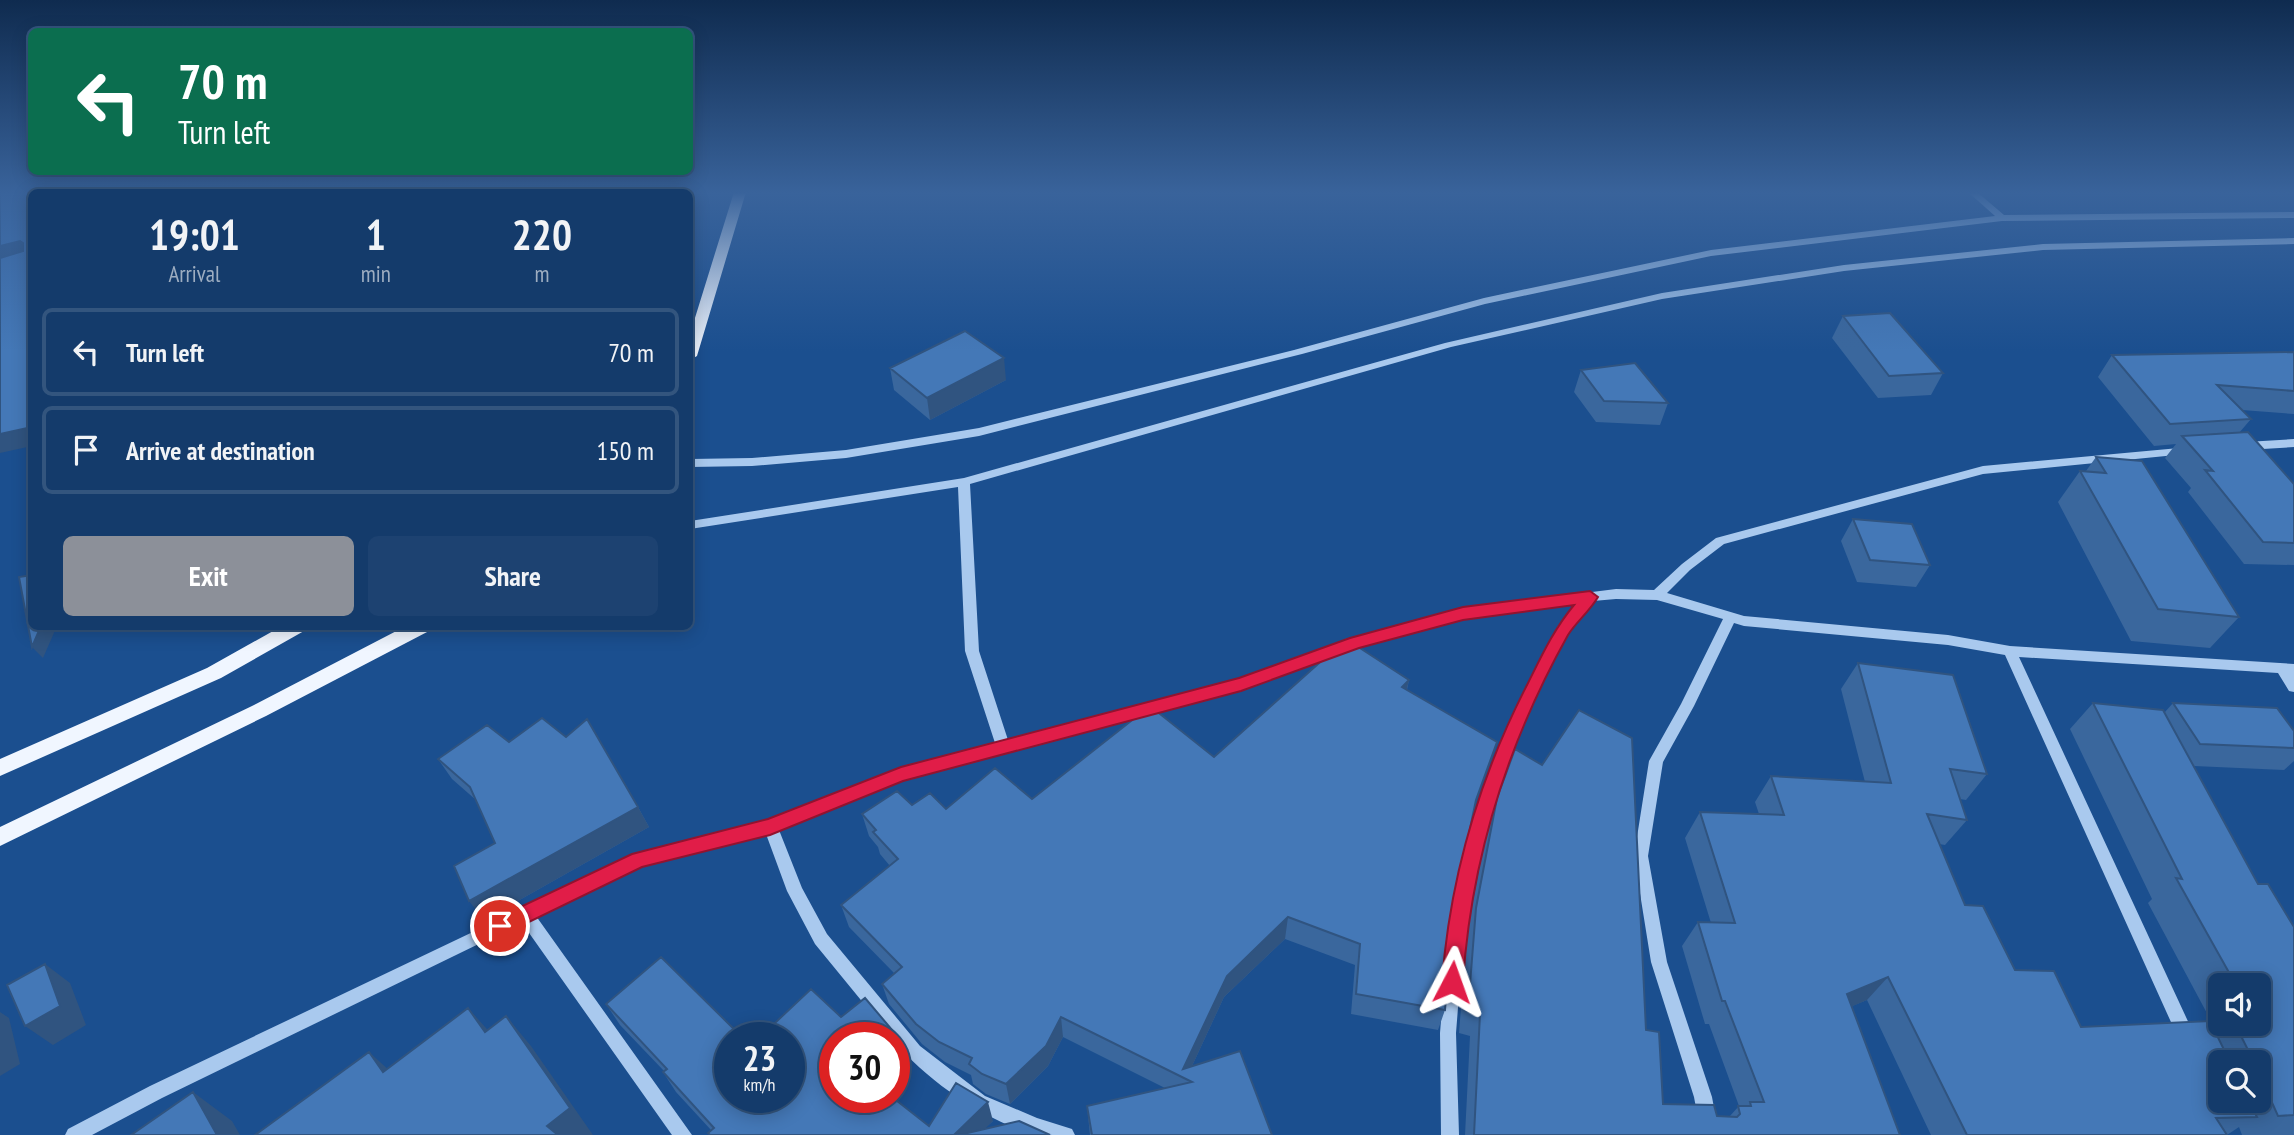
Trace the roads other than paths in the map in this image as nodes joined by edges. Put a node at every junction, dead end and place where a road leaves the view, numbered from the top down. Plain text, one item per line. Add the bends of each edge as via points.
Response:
1 (724, 245) edge
2 (1786, 245) edge
3 (2128, 245) edge
4 (693, 346) edge
5 (2294, 443) edge
6 (2225, 448) edge
7 (2198, 450) edge
8 (693, 463) edge
9 (964, 482) junction
10 (693, 526) edge
11 (1657, 595) junction
12 (1590, 597) junction
13 (1730, 617) junction
14 (291, 630) edge
15 (415, 630) edge
16 (2010, 651) junction
17 (2288, 669) edge
18 (2294, 687) edge
19 (1003, 746) junction
20 (0, 768) edge
21 (770, 827) junction
22 (0, 837) edge
23 (524, 915) junction
24 (2192, 1048) edge
25 (74, 1135) edge
26 (683, 1135) edge
27 (1066, 1135) edge
28 (1450, 1135) edge
29 (1710, 1135) edge

1 - 4 main road
2 - 8 street via 1698,256 1484,302 979,432 846,454
3 - 9 street via 2043,247 1843,268 1662,296 1449,345
5 - 6 street
7 - 11 street via 1983,470 1814,514 1720,541
9 - 10 street
9 - 19 street via 972,651
11 - 12 street
11 - 13 street
12 - 19 street via 1463,613 1356,643 1241,684
12 - 28 street via 1563,629 1512,731 1478,823 1456,932 1448,1034
13 - 16 street
13 - 29 street via 1656,761 1641,856 1659,962 1703,1097
14 - 20 main road via 214,673
15 - 22 main road via 259,712
16 - 17 street
16 - 24 street
17 - 18 street
19 - 21 street via 901,774
21 - 23 street via 639,860
21 - 27 street via 795,891 821,939 914,1052 979,1102
23 - 25 street
23 - 26 street

